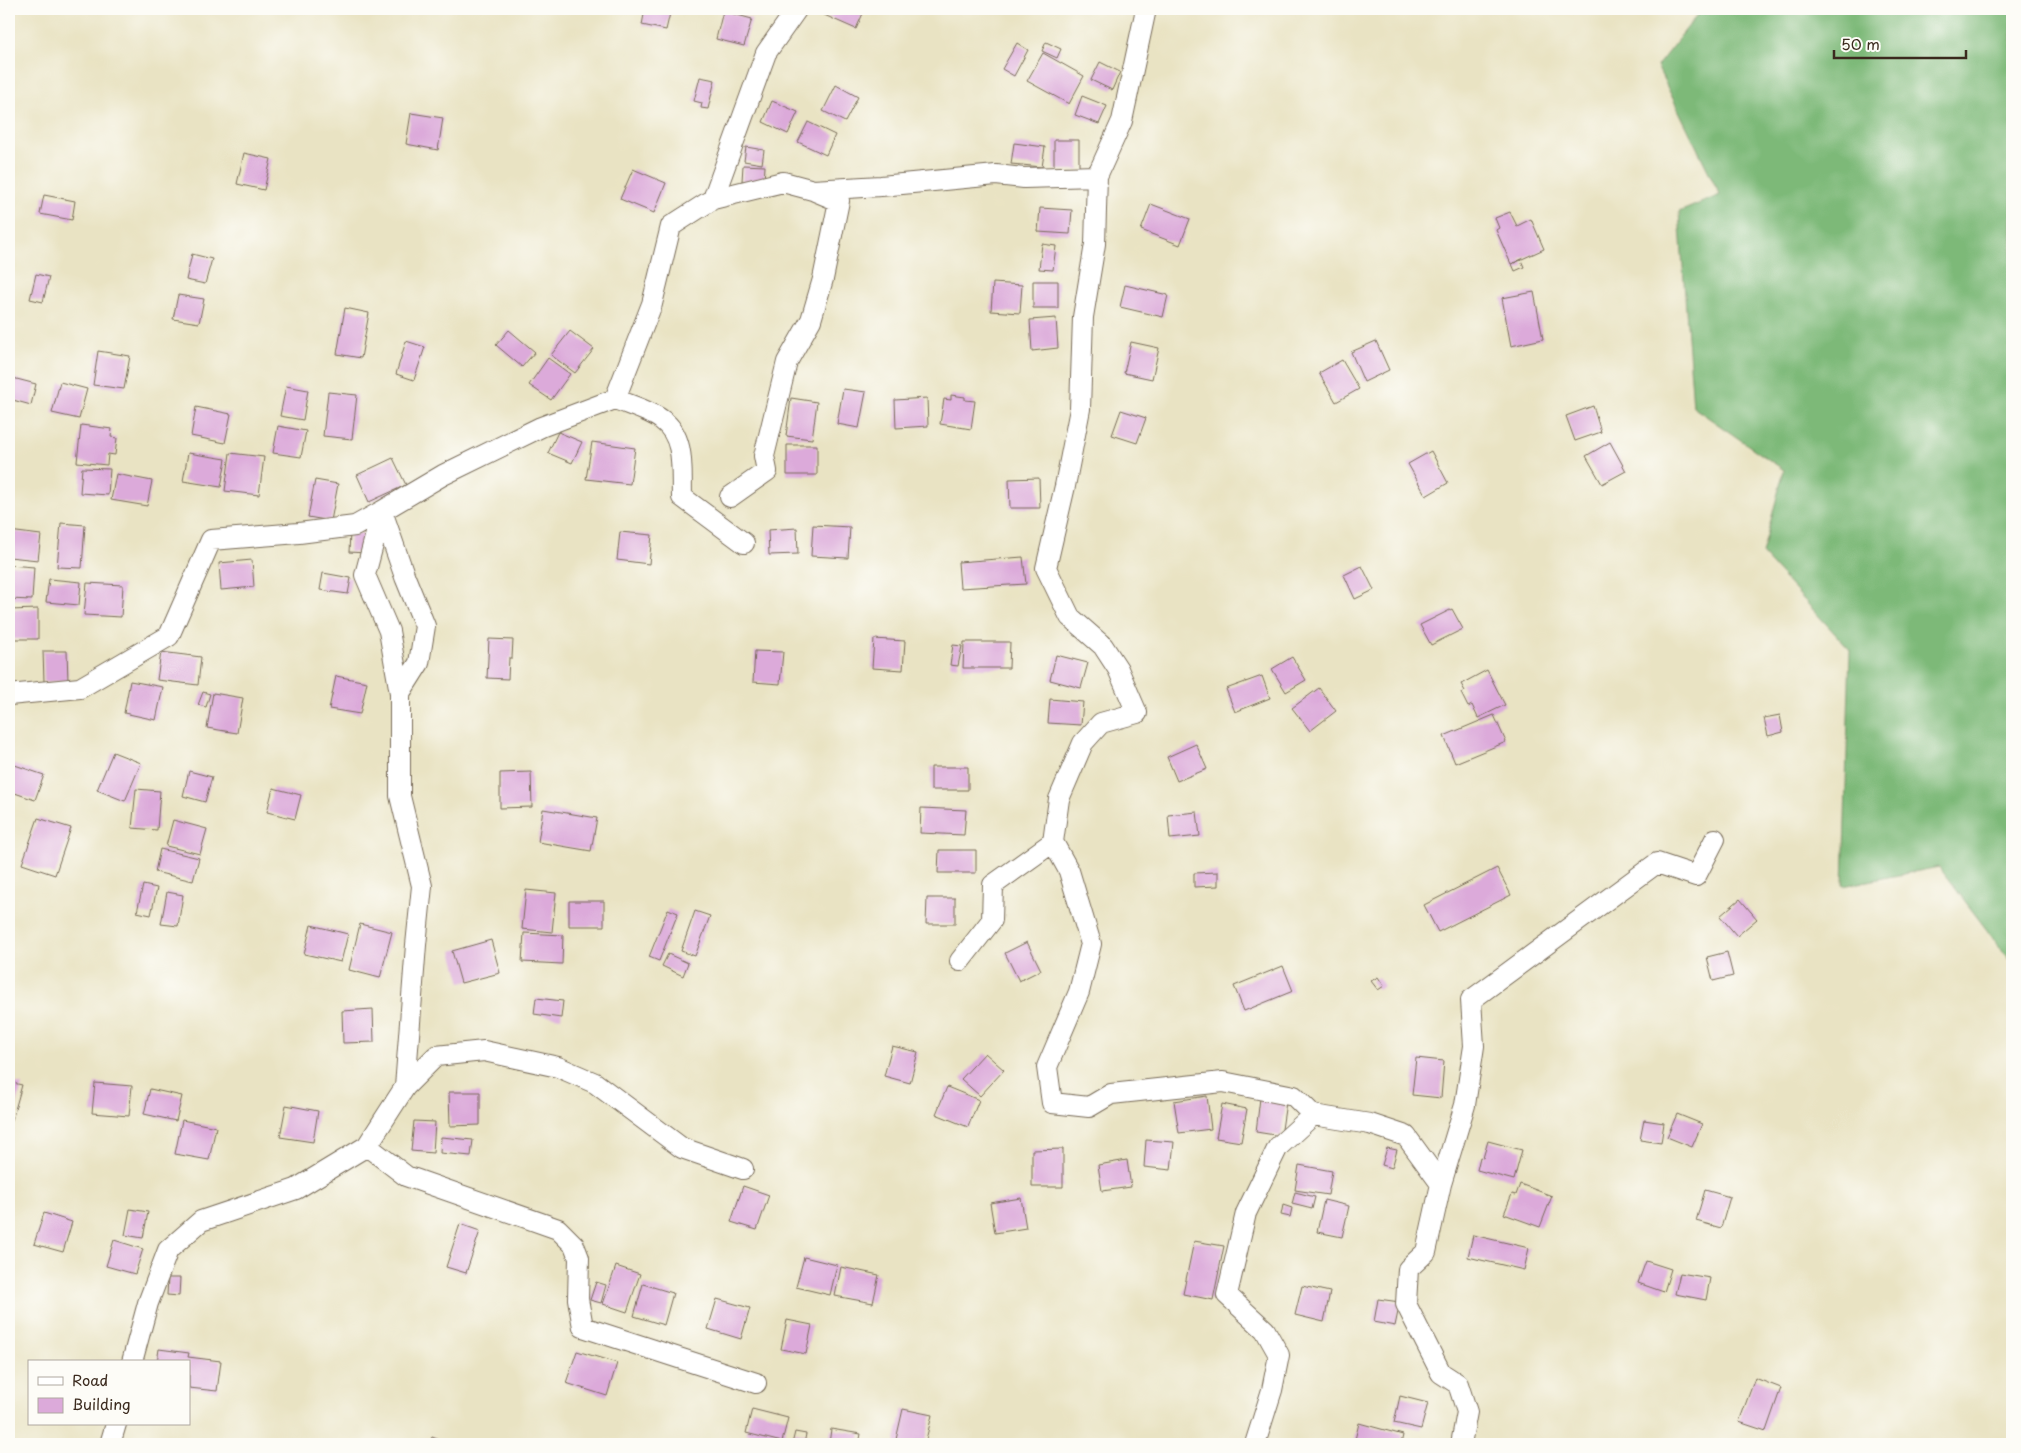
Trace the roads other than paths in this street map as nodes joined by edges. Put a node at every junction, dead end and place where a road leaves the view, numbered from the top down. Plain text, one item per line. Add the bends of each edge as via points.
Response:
1 (797, 9) edge
2 (1146, 9) edge
3 (1097, 176) junction
4 (813, 190) junction
5 (713, 199) junction
6 (615, 399) junction
7 (730, 497) dead end
8 (382, 511) junction
9 (744, 543) dead end
10 (400, 693) junction
11 (9, 695) edge
12 (1715, 839) dead end
13 (1053, 842) junction
14 (960, 961) dead end
15 (405, 1087) junction
16 (1313, 1115) junction
17 (367, 1146) junction
18 (743, 1169) dead end
19 (1441, 1184) junction
20 (133, 1360) edge
21 (756, 1383) dead end
22 (115, 1426) edge
23 (110, 1444) edge
24 (1255, 1444) edge
25 (1462, 1444) edge

1 - 5 street via 766,53
2 - 3 street via 1122,121
3 - 4 street via 1024,178 996,175
3 - 13 street via 1095,244 1083,317 1080,409 1046,568 1070,617 1102,646 1118,669 1137,713 1101,723 1083,743 1059,799
4 - 5 street via 783,182
4 - 7 street via 839,201 823,279 811,320 787,362 764,456 768,471
5 - 6 street via 671,226 652,304
6 - 8 street via 541,428 443,474
6 - 9 street via 662,420 676,435 681,458 682,497
8 - 10 street via 365,575 389,631
8 - 10 street via 425,626 419,662
8 - 11 street via 355,526 211,540 169,636 80,688
10 - 15 street via 400,796 422,886
12 - 19 street via 1696,876 1657,863 1471,1000 1474,1046 1465,1105
13 - 14 street via 993,885 992,920
13 - 16 street via 1069,871 1091,944 1079,992 1046,1067 1052,1103 1088,1107 1111,1094 1223,1082 1294,1096
15 - 17 street
15 - 18 street via 436,1056 484,1051 558,1067 595,1083 682,1148
16 - 19 street via 1370,1124 1406,1136
16 - 24 street via 1278,1147 1246,1213 1227,1295 1265,1330 1279,1355
17 - 20 street via 296,1189 201,1222 168,1250 148,1303
17 - 21 street via 406,1176 558,1228 574,1245 579,1258 578,1299 583,1327
19 - 25 street via 1426,1252 1408,1269 1406,1304 1441,1373 1458,1384 1467,1412
22 - 23 street

